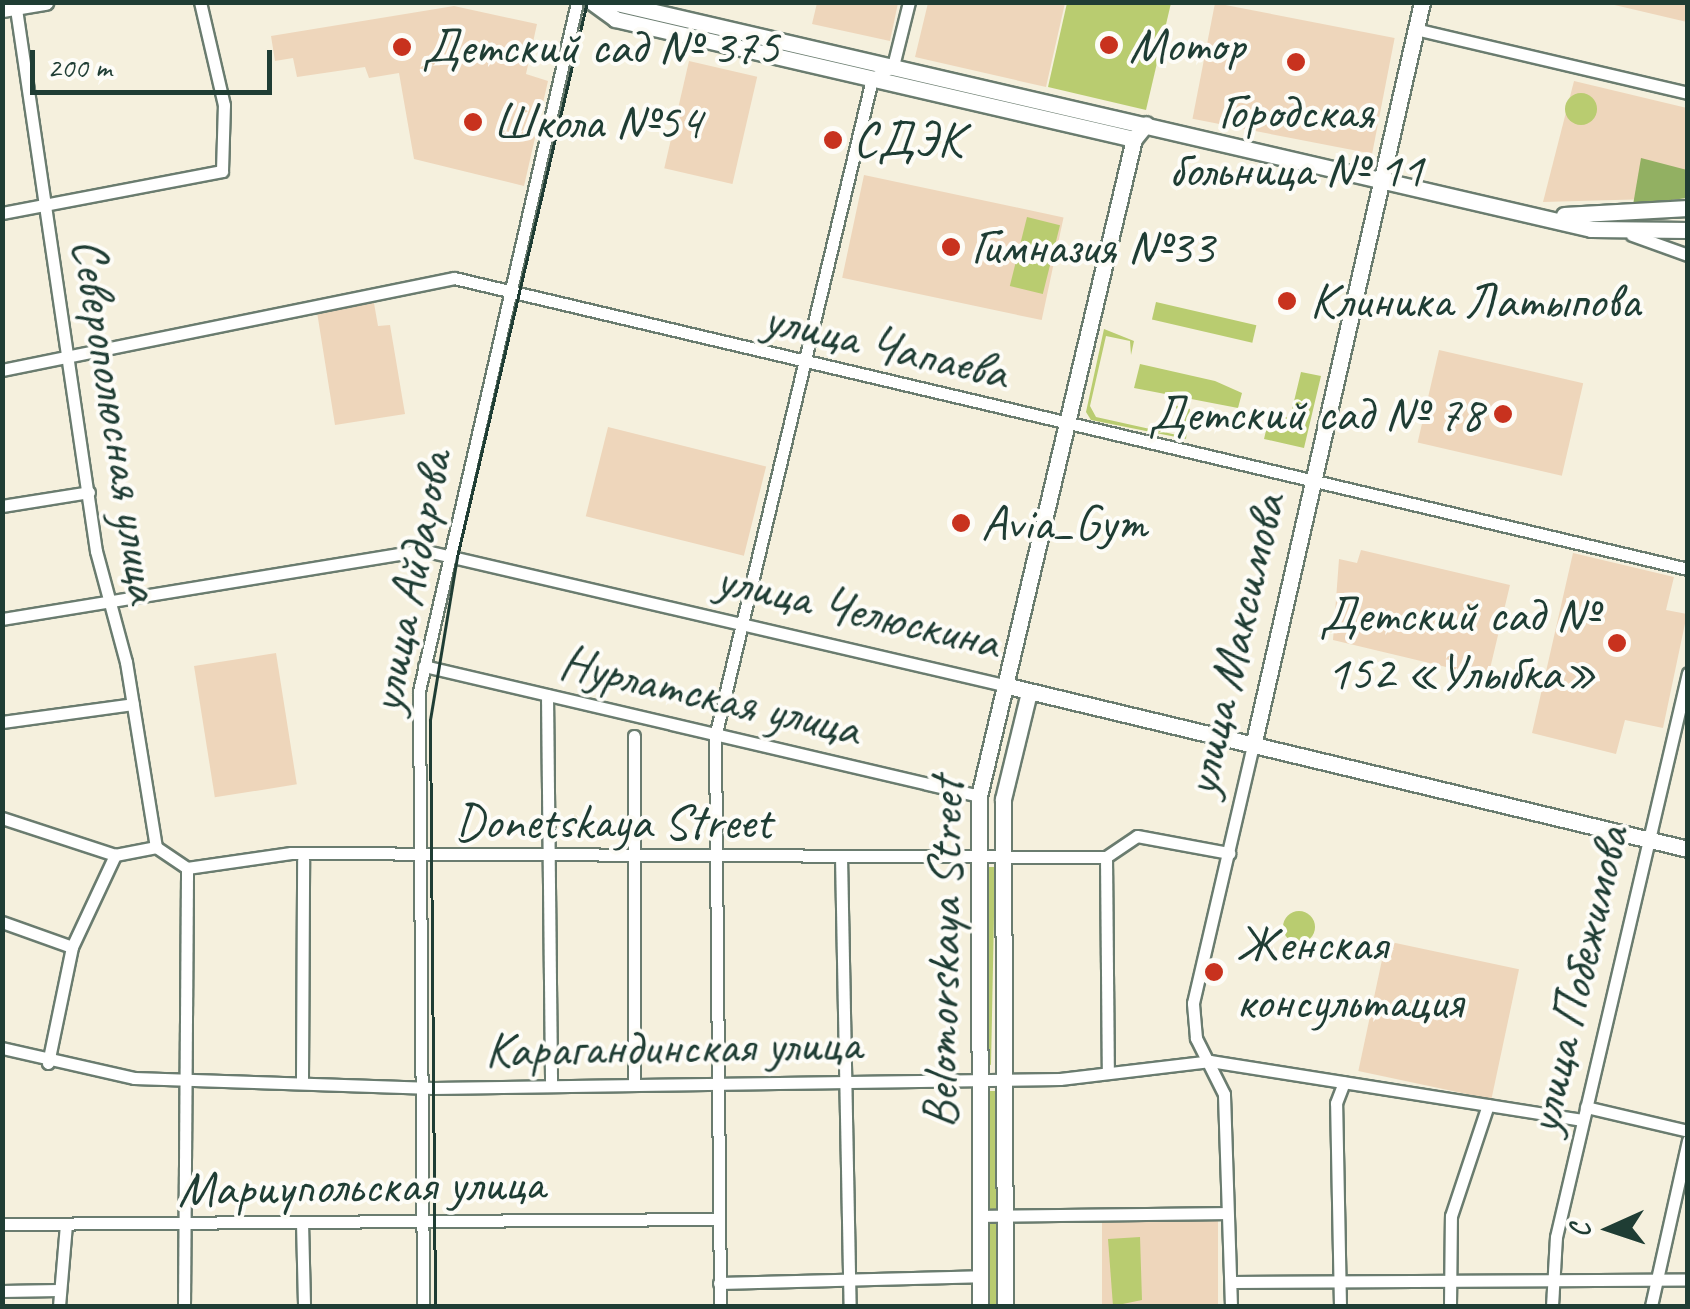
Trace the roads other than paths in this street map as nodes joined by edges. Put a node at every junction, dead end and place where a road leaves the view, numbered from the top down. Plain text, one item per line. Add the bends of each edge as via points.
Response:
1 (45, 2) edge
2 (200, 2) edge
3 (577, 2) edge
4 (595, 2) edge
5 (612, 2) edge
6 (910, 2) edge
7 (1422, 2) edge
8 (12, 6) edge
9 (1415, 29) junction
10 (893, 66) junction
11 (872, 79) junction
12 (1688, 93) edge
13 (1146, 124) junction
14 (1134, 139) junction
15 (1382, 178) junction
16 (44, 204) junction
17 (1688, 208) edge
18 (2, 213) edge
19 (1535, 213) junction
20 (1688, 230) edge
21 (1632, 236) junction
22 (1688, 255) edge
23 (507, 292) junction
24 (65, 351) junction
25 (803, 365) junction
26 (2, 370) edge
27 (1067, 426) junction
28 (1311, 484) junction
29 (88, 492) junction
30 (2, 506) edge
31 (450, 555) junction
32 (1688, 569) edge
33 (106, 603) junction
34 (2, 619) edge
35 (740, 623) junction
36 (424, 666) junction
37 (1688, 672) edge
38 (1008, 686) junction
39 (1029, 692) junction
40 (547, 695) junction
41 (132, 704) junction
42 (2, 722) edge
43 (634, 736) dead end
44 (714, 737) junction
45 (1253, 746) junction
46 (979, 796) junction
47 (2, 818) edge
48 (1649, 840) junction
49 (156, 847) junction
50 (1688, 849) edge
51 (1230, 853) junction
52 (114, 854) junction
53 (977, 854) junction
54 (1001, 855) junction
55 (841, 856) junction
56 (1106, 858) junction
57 (302, 860) junction
58 (418, 860) junction
59 (544, 860) junction
60 (628, 860) junction
61 (718, 861) junction
62 (187, 868) junction
63 (2, 922) edge
64 (72, 947) junction
65 (2, 1048) edge
66 (1210, 1061) junction
67 (48, 1063) junction
68 (1108, 1071) junction
69 (1002, 1078) junction
70 (302, 1079) junction
71 (978, 1080) junction
72 (184, 1081) junction
73 (551, 1082) junction
74 (1344, 1082) junction
75 (847, 1083) junction
76 (634, 1084) junction
77 (717, 1085) junction
78 (423, 1088) junction
79 (1488, 1105) junction
80 (1584, 1114) junction
81 (1688, 1131) edge
82 (1688, 1140) edge
83 (1228, 1214) junction
84 (979, 1216) junction
85 (1004, 1216) junction
86 (719, 1220) junction
87 (302, 1222) junction
88 (2, 1224) edge
89 (422, 1224) junction
90 (66, 1226) junction
91 (183, 1226) junction
92 (1552, 1274) junction
93 (980, 1276) junction
94 (1450, 1278) junction
95 (1652, 1278) junction
96 (850, 1279) junction
97 (1340, 1280) junction
98 (1688, 1280) edge
99 (1231, 1282) junction
100 (720, 1283) junction
101 (59, 1290) junction
102 (2, 1291) edge
103 (59, 1306) edge
104 (184, 1306) edge
105 (304, 1306) edge
106 (423, 1306) edge
107 (720, 1306) edge
108 (850, 1306) edge
109 (980, 1306) edge
110 (1005, 1306) edge
111 (1231, 1306) edge
112 (1340, 1306) edge
113 (1450, 1306) edge
114 (1552, 1306) edge
115 (1651, 1306) edge

1 - 8 main road
2 - 16 street via 224,105 222,171
3 - 23 street, улица Айдарова
4 - 11 main road via 604,16
5 - 10 main road
6 - 10 street
7 - 9 main road, улица Максимова
8 - 16 street, Северополюсная улица
9 - 12 street
9 - 15 main road, улица Максимова
10 - 11 street
10 - 13 main road
11 - 14 main road
11 - 25 street
13 - 14 main road
13 - 15 main road
14 - 27 main road, Belomorskaya Street
15 - 19 main road
15 - 28 main road, улица Максимова
16 - 18 street
16 - 24 street, Северополюсная улица
17 - 19 main road
19 - 21 main road
20 - 21 main road
21 - 22 street
23 - 24 street, улица Чапаева via 454,278
23 - 25 street, улица Чапаева
23 - 31 street, улица Айдарова
24 - 26 street, улица Чапаева
24 - 29 street, Северополюсная улица
25 - 27 street, улица Чапаева
25 - 35 street
27 - 28 street, улица Чапаева
27 - 38 main road, Belomorskaya Street
28 - 32 street, улица Чапаева
28 - 45 main road, улица Максимова
29 - 30 street
29 - 33 street, Северополюсная улица
31 - 33 street, улица Челюскина via 422,550
31 - 35 street, улица Челюскина
31 - 36 street, улица Айдарова
33 - 34 street, улица Челюскина
33 - 41 street, Северополюсная улица
35 - 38 street, улица Челюскина
35 - 44 street
36 - 40 street, Нурлатская улица
36 - 58 street, улица Айдарова
37 - 48 street, улица Побежимова
38 - 39 main road, улица Челюскина
38 - 46 main road, Belomorskaya Street
39 - 45 main road, улица Челюскина
39 - 54 main road, Belomorskaya Street via 1003,799
40 - 44 street, Нурлатская улица
40 - 59 street
41 - 42 street
41 - 49 street, Северополюсная улица
43 - 60 street
44 - 46 street, Нурлатская улица
44 - 61 street
45 - 48 main road, улица Челюскина
45 - 51 street, улица Максимова
46 - 53 main road, Belomorskaya Street
47 - 52 street
48 - 50 main road, улица Челюскина
48 - 80 street, улица Побежимова
49 - 52 street
49 - 62 street
51 - 56 street, Donetskaya Street via 1137,836
51 - 66 street, улица Максимова via 1194,1003
52 - 64 street
53 - 54 street, Donetskaya Street
53 - 55 street, Donetskaya Street
53 - 71 main road, Belomorskaya Street
54 - 56 street, Donetskaya Street
54 - 69 main road, Belomorskaya Street
55 - 61 street, Donetskaya Street
55 - 75 street
56 - 68 street
57 - 58 street, Donetskaya Street
57 - 62 street, Donetskaya Street via 291,853
57 - 70 street
58 - 59 street, Donetskaya Street
58 - 78 street, улица Айдарова
59 - 60 street, Donetskaya Street
59 - 73 street
60 - 61 street, Donetskaya Street
60 - 76 street
61 - 77 street
62 - 72 street
63 - 64 street
64 - 67 street
65 - 67 street, Карагандинская улица
66 - 68 street, Карагандинская улица
66 - 74 street, Карагандинская улица
66 - 83 street, улица Максимова via 1224,1094
67 - 72 street, Карагандинская улица
68 - 69 street, Карагандинская улица
69 - 71 street, Карагандинская улица
69 - 85 main road, Belomorskaya Street
70 - 72 street, Карагандинская улица
70 - 78 street, Карагандинская улица
71 - 75 street, Карагандинская улица
71 - 84 main road, Belomorskaya Street
72 - 91 street
73 - 76 street, Карагандинская улица
73 - 78 street, Карагандинская улица
74 - 79 street, Карагандинская улица
74 - 97 street via 1336,1103
75 - 77 street, Карагандинская улица
75 - 96 street
76 - 77 street, Карагандинская улица
77 - 86 street
78 - 89 street, улица Айдарова
79 - 80 street, Карагандинская улица
79 - 94 street via 1452,1216
80 - 81 street, Карагандинская улица
80 - 92 street, улица Побежимова
82 - 95 street
83 - 85 street
83 - 99 street, улица Максимова
84 - 85 street
84 - 93 main road, Belomorskaya Street
85 - 110 main road, Belomorskaya Street
86 - 89 street, Мариупольская улица
86 - 100 street
87 - 89 street, Мариупольская улица
87 - 91 street, Мариупольская улица
87 - 105 street
88 - 90 street, Мариупольская улица
89 - 106 street, улица Айдарова
90 - 91 street, Мариупольская улица
90 - 101 street
91 - 104 street
92 - 94 street
92 - 95 street
92 - 114 street, улица Побежимова
93 - 96 street
93 - 109 main road, Belomorskaya Street
94 - 97 street
94 - 113 street
95 - 98 street
95 - 115 street
96 - 100 street
96 - 108 street
97 - 99 street
97 - 112 street
99 - 111 street, улица Максимова
100 - 107 street
101 - 102 street
101 - 103 street

